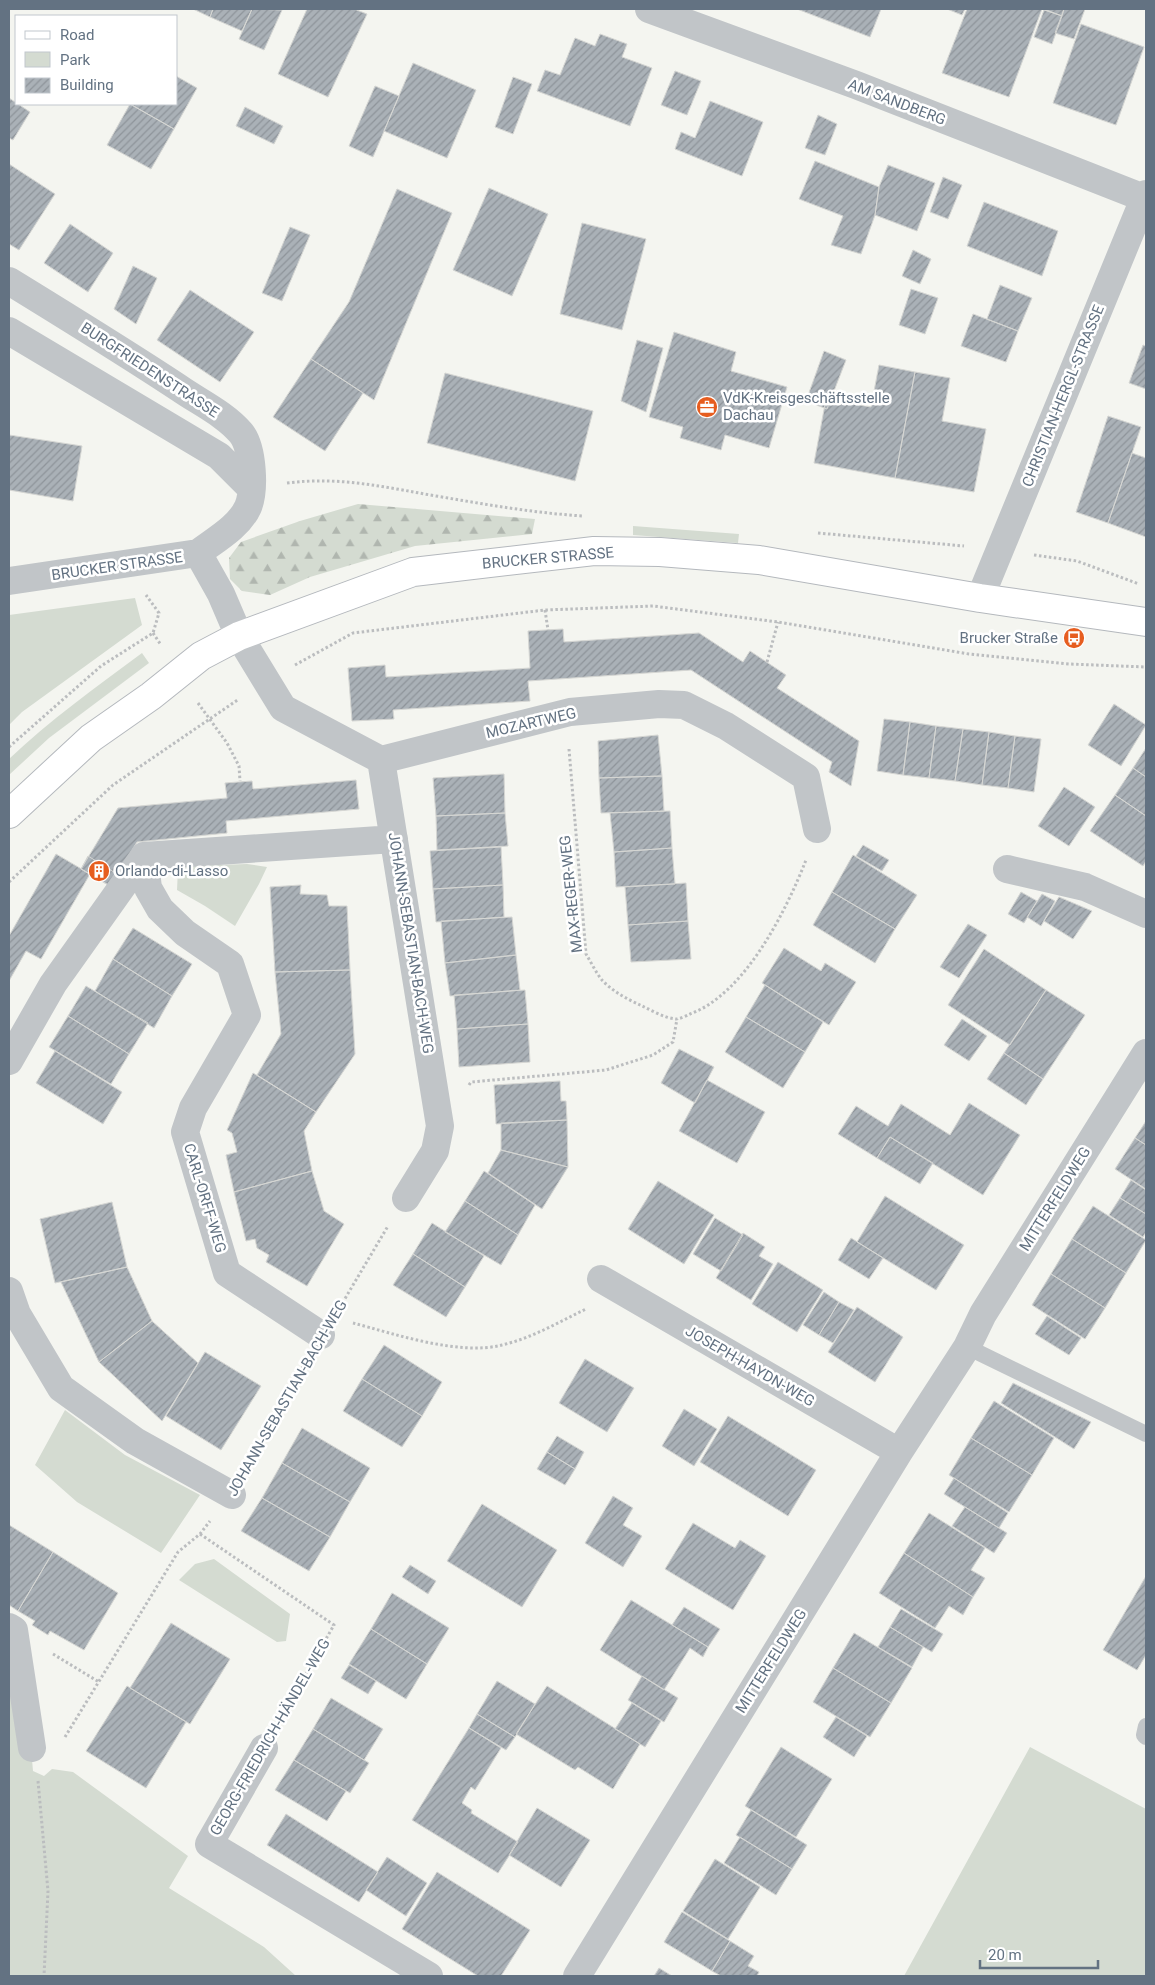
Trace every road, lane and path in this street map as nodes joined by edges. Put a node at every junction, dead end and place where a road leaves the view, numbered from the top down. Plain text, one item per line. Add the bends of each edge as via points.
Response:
1 (649, 9) edge
2 (1145, 196) edge
3 (9, 281) edge
4 (9, 331) edge
5 (251, 488) junction
6 (1000, 550) junction
7 (198, 553) junction
8 (135, 564) junction
9 (9, 581) edge
10 (1144, 586) dead end
11 (980, 598) junction
12 (545, 610) junction
13 (778, 622) junction
14 (1146, 622) edge
15 (548, 630) dead end
16 (239, 636) junction
17 (767, 662) dead end
18 (1146, 667) edge
19 (267, 680) junction
20 (570, 712) junction
21 (209, 719) junction
22 (9, 747) edge
23 (381, 760) junction
24 (240, 782) dead end
25 (9, 814) edge
26 (817, 829) joint
27 (394, 839) junction
28 (144, 856) junction
29 (1007, 869) dead end
30 (9, 882) edge
31 (1146, 914) edge
32 (677, 1019) junction
33 (1146, 1053) edge
34 (9, 1061) edge
35 (440, 1126) junction
36 (406, 1198) joint
37 (601, 1279) dead end
38 (9, 1291) edge
39 (587, 1309) dead end
40 (327, 1327) junction
41 (967, 1347) junction
42 (1146, 1434) edge
43 (899, 1452) junction
44 (232, 1495) junction
45 (200, 1534) junction
46 (11, 1629) edge
47 (99, 1682) junction
48 (1146, 1726) edge
49 (1146, 1736) edge
50 (65, 1738) dead end
51 (32, 1748) joint
52 (264, 1748) joint
53 (44, 1976) edge
54 (429, 1976) edge
55 (577, 1976) edge

1 - 2 street, AM SANDBERG
2 - 6 street, CHRISTIAN-HERGL-STRASSE
3 - 5 street, BURGFRIEDENSTRASSE via 115,345 242,434 250,457
4 - 5 street via 219,456
5 - 7 street, BURGFRIEDENSTRASSE via 248,507 238,522
6 - 10 path via 1077,561
6 - 11 street, CHRISTIAN-HERGL-STRASSE
7 - 8 street, BRUCKER STRASSE
7 - 16 street, BRUCKER STRASSE
8 - 9 street, BRUCKER STRASSE
8 - 22 path via 141,588 159,613 153,633 101,666
11 - 14 main road, BRUCKER STRASSE
11 - 16 main road, BRUCKER STRASSE via 759,560 660,552 594,551 413,572
12 - 13 path via 653,606
12 - 15 path
12 - 19 path via 353,633
13 - 17 path
13 - 18 path via 969,654 1069,664
16 - 19 street
16 - 25 main road via 201,656 91,738
19 - 21 path
19 - 23 street via 283,708
20 - 23 street, MOZARTWEG
20 - 26 street, MOZARTWEG via 659,704 684,705 726,726 806,777
20 - 32 path, MAX-REGER-WEG via 569,749 586,954 602,980 625,998
21 - 24 path via 228,744 239,766
21 - 30 path via 113,785
23 - 27 street, JOHANN-SEBASTIAN-BACH-WEG
26 - 32 path via 782,915 751,962 714,1002
27 - 28 street
27 - 35 street, JOHANN-SEBASTIAN-BACH-WEG
28 - 34 street via 53,984
28 - 40 street, CARL-ORFF-WEG via 148,888 160,909 185,933 230,964 247,1015 193,1108 185,1132 227,1273
29 - 31 street via 1085,887
32 - 35 path via 673,1042 653,1055 614,1068 471,1082
33 - 41 street, MITTERFELDWEG via 982,1314
35 - 36 street, JOHANN-SEBASTIAN-BACH-WEG via 434,1151
36 - 40 path, JOHANN-SEBASTIAN-BACH-WEG
37 - 43 street, JOSEPH-HAYDN-WEG
38 - 44 street via 17,1314 61,1388 135,1441
39 - 40 path via 500,1346 469,1348
40 - 44 path, JOHANN-SEBASTIAN-BACH-WEG
41 - 42 lane
41 - 43 street, MITTERFELDWEG
43 - 55 street, MITTERFELDWEG
44 - 45 path, JOHANN-SEBASTIAN-BACH-WEG
45 - 47 path, JOHANN-SEBASTIAN-BACH-WEG via 178,1552
45 - 52 path, GEORG-FRIEDRICH-HÄNDEL-WEG via 334,1626
46 - 47 path
46 - 51 street
47 - 50 path, JOHANN-SEBASTIAN-BACH-WEG
48 - 49 lane
51 - 53 path via 37,1768 48,1891
52 - 54 street, GEORG-FRIEDRICH-HÄNDEL-WEG via 209,1844

